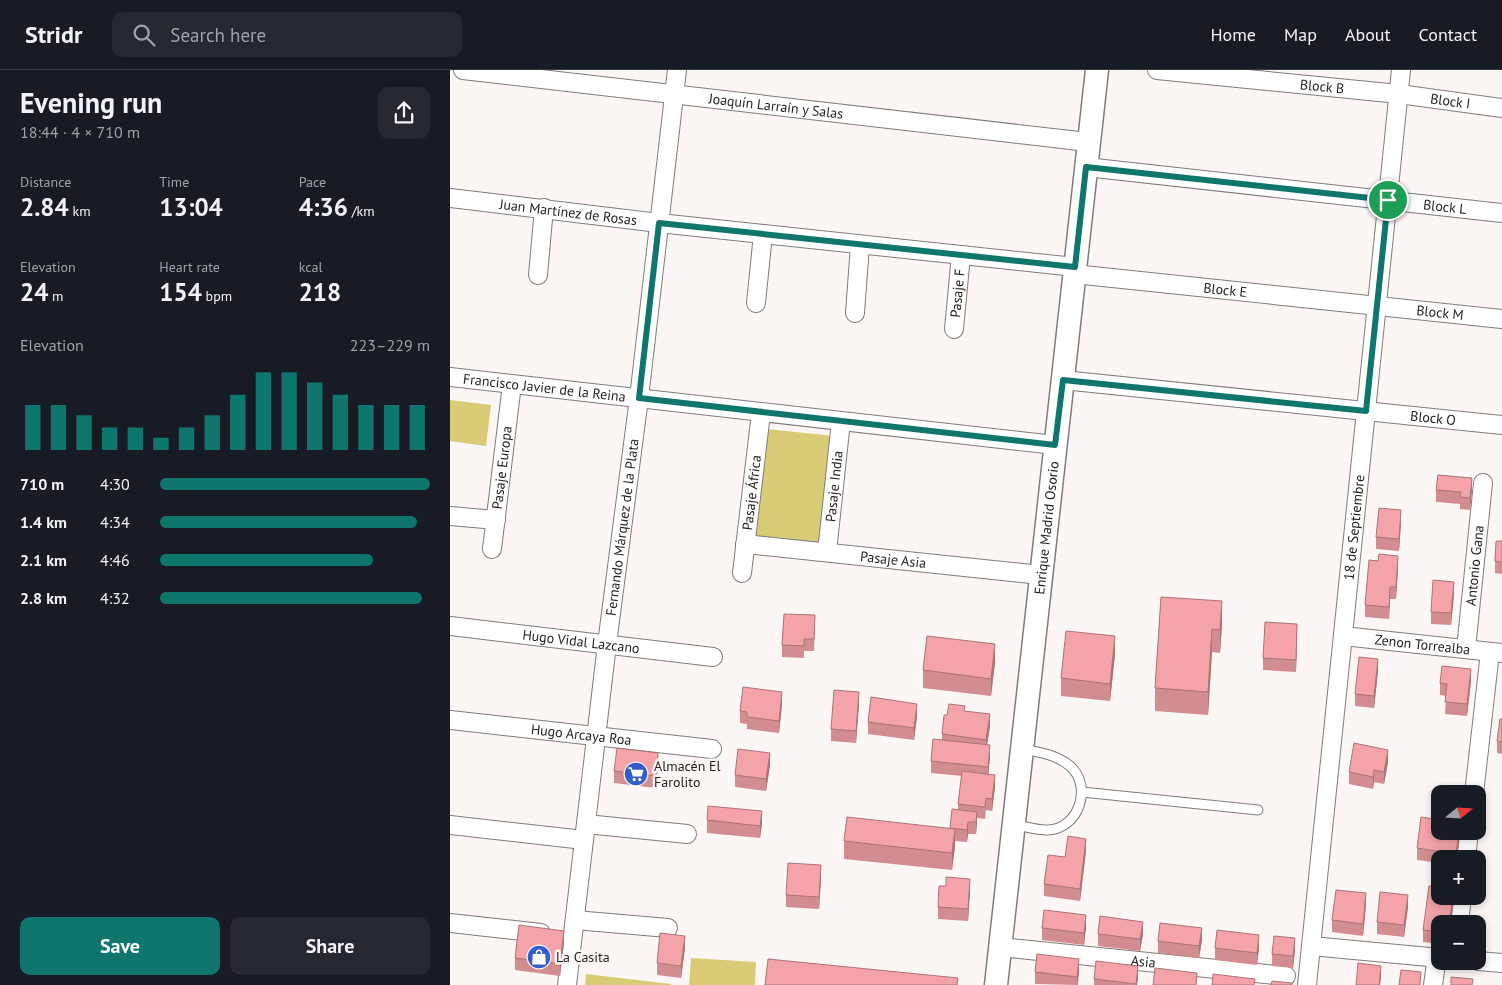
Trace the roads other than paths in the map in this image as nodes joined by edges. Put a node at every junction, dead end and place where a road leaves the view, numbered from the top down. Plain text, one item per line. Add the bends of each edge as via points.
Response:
1 (463, 70) edge
2 (677, 70) edge
3 (1096, 70) edge
4 (1157, 70) edge
5 (1402, 70) edge
6 (674, 94) junction
7 (1399, 94) junction
8 (1502, 108) edge
9 (1088, 142) junction
10 (1086, 167) junction
11 (450, 198) edge
12 (1388, 200) junction
13 (544, 208) junction
14 (1502, 213) edge
15 (659, 223) junction
16 (763, 234) junction
17 (860, 245) junction
18 (961, 255) junction
19 (1074, 271) junction
20 (538, 275) dead end
21 (756, 304) dead end
22 (1377, 306) junction
23 (855, 313) dead end
24 (1502, 319) edge
25 (954, 330) dead end
26 (450, 377) edge
27 (1063, 380) junction
28 (512, 384) junction
29 (639, 398) junction
30 (1366, 411) junction
31 (761, 413) junction
32 (841, 421) junction
33 (1502, 425) edge
34 (1055, 445) junction
35 (1483, 483) dead end
36 (450, 516) edge
37 (496, 520) junction
38 (745, 544) junction
39 (492, 550) dead end
40 (827, 552) junction
41 (742, 573) dead end
42 (1041, 575) junction
43 (450, 626) edge
44 (1343, 636) junction
45 (607, 644) junction
46 (1466, 649) junction
47 (1496, 652) edge
48 (713, 657) dead end
49 (450, 720) edge
50 (596, 735) junction
51 (712, 749) dead end
52 (1022, 749) junction
53 (1475, 785) edge
54 (1082, 792) junction
55 (1258, 810) dead end
56 (1014, 824) junction
57 (450, 825) edge
58 (585, 832) junction
59 (687, 834) dead end
60 (450, 923) edge
61 (574, 928) junction
62 (668, 928) dead end
63 (1000, 946) junction
64 (1311, 946) junction
65 (1431, 957) edge
66 (1486, 962) edge
67 (1502, 963) edge
68 (1436, 970) edge
69 (1286, 976) dead end
70 (567, 985) edge
71 (996, 985) edge
72 (1307, 985) edge
73 (1433, 985) edge

1 - 6 street, Joaquín Larraín y Salas
2 - 6 street, Fernando Márquez de la Plata
3 - 9 street, Enrique Madrid Osorio
4 - 7 street, Block B
5 - 7 street, 18 de Septiembre
6 - 9 street, Joaquín Larraín y Salas
6 - 15 street, Fernando Márquez de la Plata
7 - 8 street, Block I
7 - 12 street, 18 de Septiembre
9 - 10 street, Enrique Madrid Osorio
10 - 12 street, Block L
10 - 19 street, Enrique Madrid Osorio
11 - 13 street, Juan Martínez de Rosas
12 - 14 street, Block L
12 - 22 street, 18 de Septiembre
13 - 15 street, Juan Martínez de Rosas
13 - 20 street
15 - 16 street, Juan Martínez de Rosas
15 - 29 street, Fernando Márquez de la Plata
16 - 17 street, Juan Martínez de Rosas
16 - 21 street
17 - 18 street, Juan Martínez de Rosas
17 - 23 street
18 - 19 street, Juan Martínez de Rosas
18 - 25 street, Pasaje F
19 - 22 street, Block E
19 - 27 street, Enrique Madrid Osorio
22 - 24 street, Block M
22 - 30 street, 18 de Septiembre
26 - 28 street, Francisco Javier de la Reina
27 - 30 street, Block O
27 - 34 street, Enrique Madrid Osorio
28 - 29 street, Francisco Javier de la Reina
28 - 37 street, Pasaje Europa
29 - 31 street, Francisco Javier de la Reina
29 - 45 street, Fernando Márquez de la Plata
30 - 33 street, Block O
30 - 44 street, 18 de Septiembre
31 - 32 street, Francisco Javier de la Reina
31 - 38 street, Pasaje África
32 - 34 street, Francisco Javier de la Reina
32 - 40 street, Pasaje India
34 - 42 street, Enrique Madrid Osorio
35 - 46 street, Antonio Gana
36 - 37 street
37 - 39 street, Pasaje Europa
38 - 40 street, Pasaje Asia
38 - 41 street, Pasaje África
40 - 42 street, Pasaje Asia
42 - 52 street, Enrique Madrid Osorio
43 - 45 street, Hugo Vidal Lazcano
44 - 46 street, Zenon Torrealba
44 - 64 street, 18 de Septiembre
45 - 48 street, Hugo Vidal Lazcano
45 - 50 street, Fernando Márquez de la Plata
46 - 47 street, Zenon Torrealba
47 - 53 street
49 - 50 street, Hugo Arcaya Roa
50 - 51 street, Hugo Arcaya Roa
50 - 58 street, Fernando Márquez de la Plata
52 - 54 lane via 1053,757 1070,766
52 - 56 street, Enrique Madrid Osorio
54 - 55 lane
54 - 56 lane via 1081,802 1072,818 1057,828 1048,830
56 - 63 street, Enrique Madrid Osorio
57 - 58 street
58 - 59 street
58 - 61 street, Fernando Márquez de la Plata
60 - 61 street
61 - 62 street
61 - 70 street, Fernando Márquez de la Plata
63 - 69 street, Asia
63 - 71 street, Enrique Madrid Osorio
64 - 65 street
64 - 72 street, 18 de Septiembre
66 - 67 street
68 - 73 street

